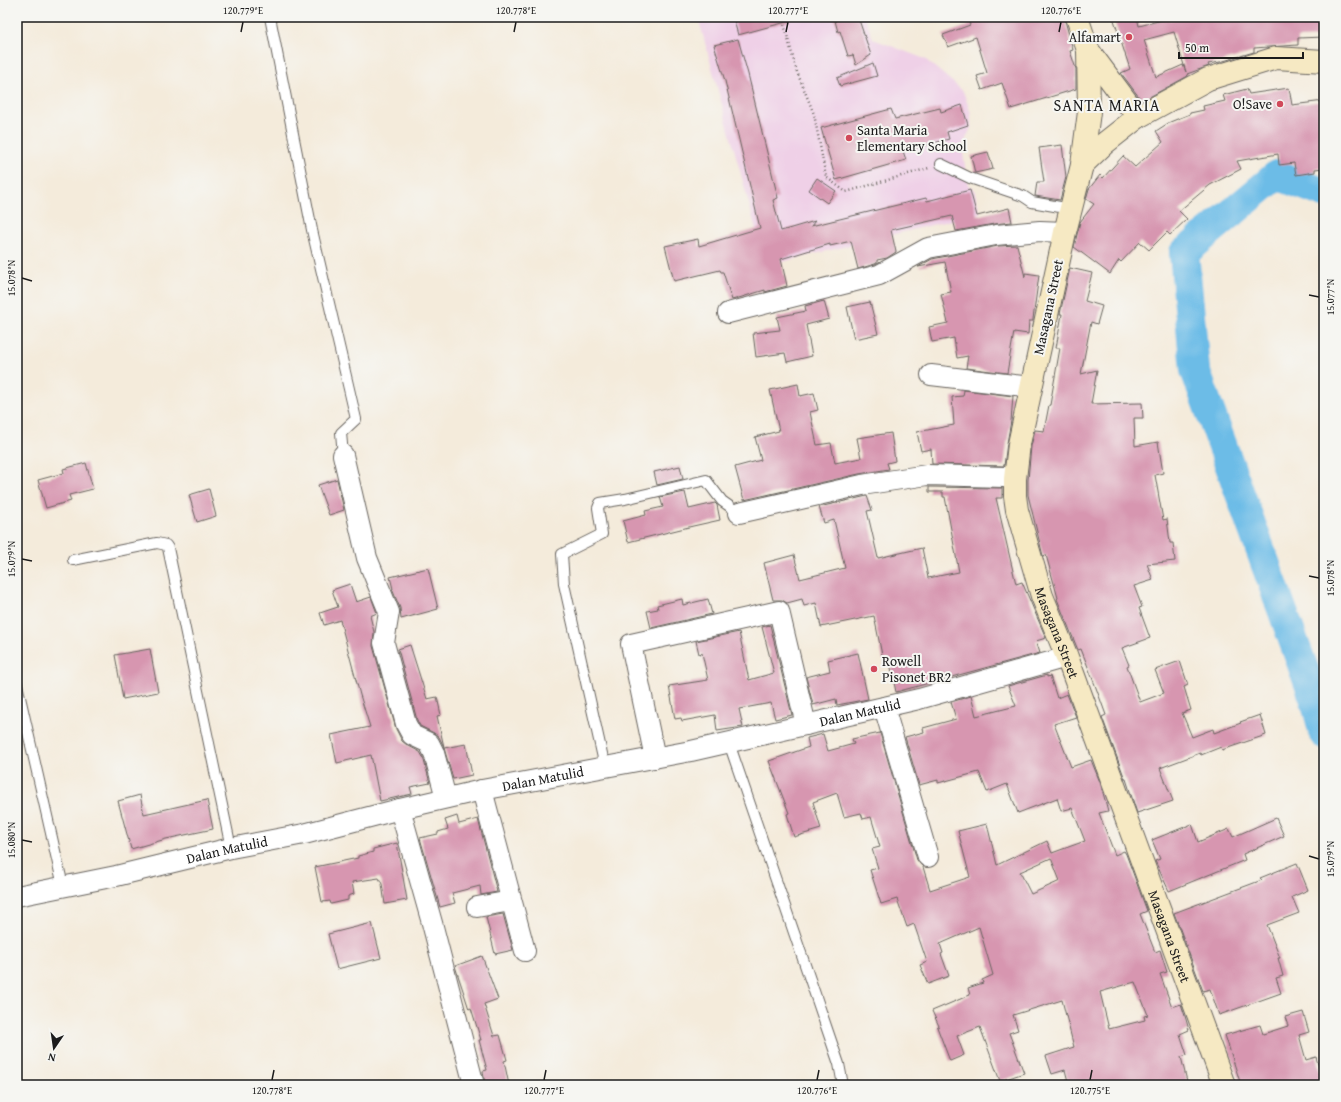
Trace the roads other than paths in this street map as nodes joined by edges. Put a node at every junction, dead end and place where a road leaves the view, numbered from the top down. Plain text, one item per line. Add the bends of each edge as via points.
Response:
1 (270, 17) edge
2 (1077, 17) edge
3 (1088, 50) junction
4 (1324, 61) edge
5 (1138, 117) junction
6 (941, 164) road end
7 (1082, 165) junction
8 (1071, 209) junction
9 (1065, 232) junction
10 (728, 313) dead end
11 (931, 376) dead end
12 (1031, 387) junction
13 (343, 455) joint
14 (1015, 479) junction
15 (739, 513) joint
16 (73, 560) dead end
17 (1068, 657) junction
18 (17, 684) edge
19 (884, 707) junction
20 (806, 725) junction
21 (729, 743) junction
22 (654, 758) junction
23 (605, 767) junction
24 (482, 790) junction
25 (446, 798) junction
26 (400, 809) junction
27 (231, 848) junction
28 (928, 857) dead end
29 (63, 886) junction
30 (17, 896) edge
31 (511, 901) junction
32 (477, 907) dead end
33 (525, 951) dead end
34 (474, 1085) edge
35 (843, 1085) edge
36 (1224, 1085) edge

1 - 13 lane via 312,230 356,419 342,433
2 - 3 street
3 - 5 street
3 - 7 street, Masagana Street via 1089,112
4 - 5 street via 1276,58 1208,79
5 - 7 street
6 - 8 lane via 970,178 1023,196 1032,202
7 - 8 street, Masagana Street
8 - 9 street, Masagana Street
9 - 10 street via 1040,231 996,235 928,248 879,275
9 - 12 street, Masagana Street
11 - 12 street
12 - 14 street, Masagana Street via 1019,444
13 - 25 street via 367,558 390,612 384,643 406,724 412,736 429,743
14 - 15 street via 926,475
14 - 17 street, Masagana Street via 1015,496 1022,528 1042,596
15 - 23 lane via 722,501 706,480 600,503 598,508 602,534 562,554 564,584
16 - 27 lane via 157,543 168,548
17 - 19 street, Dalan Matulid
17 - 36 street, Masagana Street
18 - 29 lane
19 - 20 street, Dalan Matulid
19 - 28 street
20 - 21 street, Dalan Matulid
20 - 22 street via 779,611 631,644
21 - 22 street, Dalan Matulid
21 - 35 lane via 839,1064
22 - 23 street, Dalan Matulid
23 - 24 street, Dalan Matulid
24 - 25 street, Dalan Matulid
24 - 31 street
25 - 26 street, Dalan Matulid
26 - 27 street, Dalan Matulid via 304,834
26 - 34 street
27 - 29 street, Dalan Matulid
29 - 30 street, Dalan Matulid
31 - 32 street
31 - 33 street

